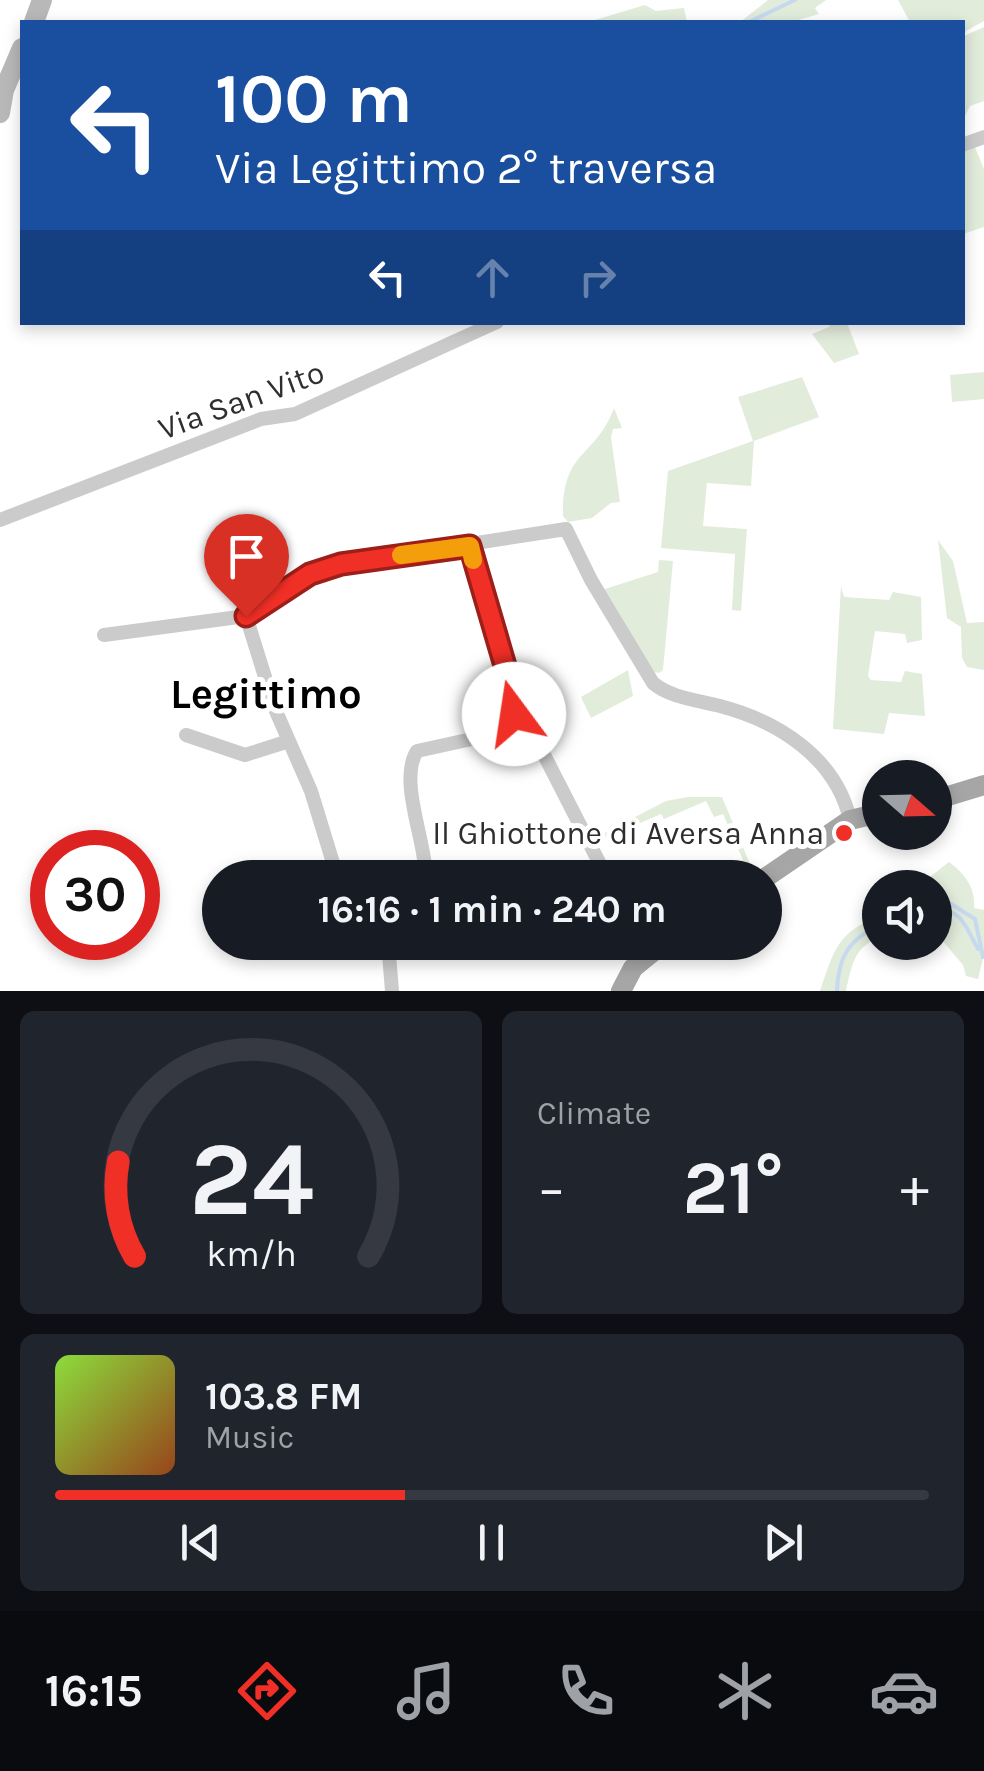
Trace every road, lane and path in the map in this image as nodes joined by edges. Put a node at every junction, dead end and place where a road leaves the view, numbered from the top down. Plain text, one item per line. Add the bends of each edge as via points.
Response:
1 (20, 53) edge
2 (0, 113) edge
3 (490, 325) edge
4 (0, 520) edge
5 (470, 546) junction
6 (246, 616) junction
7 (104, 635) dead end
8 (514, 714) junction
9 (186, 736) dead end
10 (289, 741) junction
11 (984, 786) edge
12 (952, 795) edge
13 (862, 818) edge
14 (850, 820) junction
15 (332, 860) edge
16 (423, 860) edge
17 (598, 860) edge
18 (782, 866) edge
19 (389, 960) edge
20 (644, 960) edge
21 (392, 991) edge
22 (622, 991) edge

1 - 2 street
3 - 4 street, Via San Vito via 296,414 262,420
5 - 6 street via 341,564 310,574
5 - 8 street
5 - 14 street via 566,529 652,683 669,694 776,724 833,782
6 - 7 street
6 - 10 street
8 - 16 street via 481,736 414,755 410,775
8 - 17 street via 538,743
9 - 10 street via 245,754
10 - 15 street
11 - 12 main road
13 - 14 main road
14 - 18 main road
19 - 21 street
20 - 22 main road

